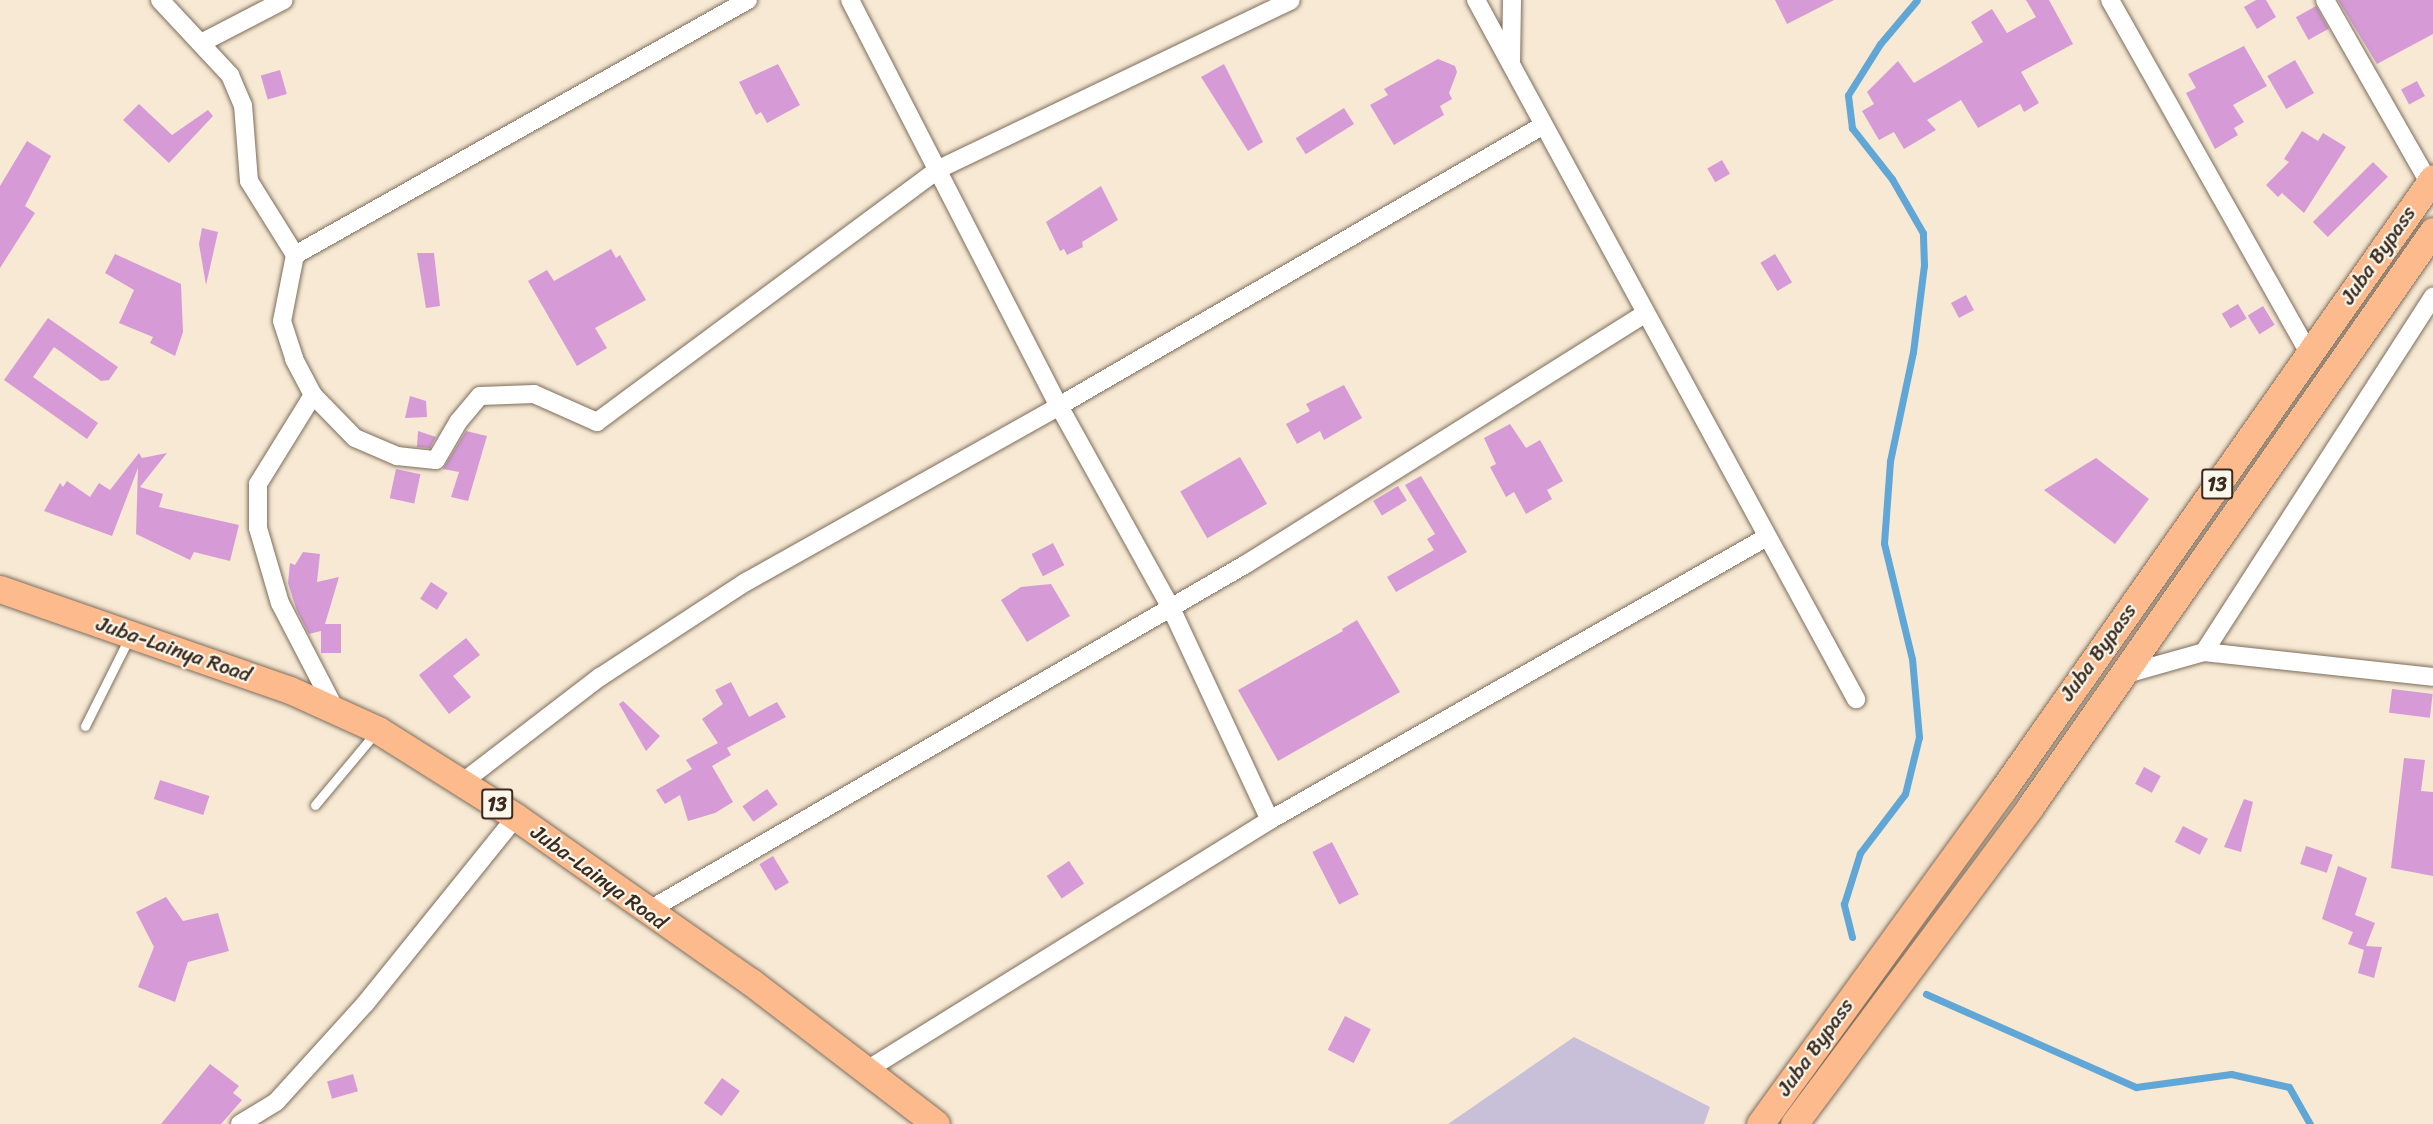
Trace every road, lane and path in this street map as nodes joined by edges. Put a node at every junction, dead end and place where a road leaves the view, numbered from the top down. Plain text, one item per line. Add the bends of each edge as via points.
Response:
1 (160, 0) edge
2 (284, 0) edge
3 (748, 0) edge
4 (850, 0) edge
5 (1291, 0) edge
6 (1476, 0) edge
7 (1512, 0) edge
8 (2110, 0) edge
9 (2325, 0) edge
10 (201, 43) junction
11 (1511, 67) junction
12 (1542, 126) junction
13 (939, 169) junction
14 (2432, 183) edge
15 (2433, 231) edge
16 (295, 255) junction
17 (2433, 296) edge
18 (1645, 314) junction
19 (2309, 353) junction
20 (313, 394) junction
21 (1059, 406) junction
22 (1767, 537) junction
23 (0, 589) edge
24 (1171, 608) junction
25 (131, 633) junction
26 (2204, 652) junction
27 (2118, 676) junction
28 (2433, 677) edge
29 (1856, 699) dead end
30 (335, 709) junction
31 (85, 726) dead end
32 (378, 730) junction
33 (463, 782) junction
34 (315, 805) dead end
35 (516, 817) junction
36 (1270, 820) junction
37 (646, 912) junction
38 (865, 1071) junction
39 (240, 1124) edge
40 (936, 1124) edge
41 (1760, 1124) edge
42 (1794, 1124) edge

1 - 10 street
2 - 10 street
3 - 16 street
4 - 13 street
5 - 13 street
6 - 11 street
7 - 11 street
8 - 19 street
9 - 14 street
10 - 16 street via 230,75 243,105 249,182
11 - 12 street
12 - 18 street
12 - 21 street
13 - 20 street via 597,422 534,394 480,396 436,460 397,456 356,438
13 - 21 street
14 - 19 main road, Juba Bypass / 13
15 - 27 main road, Juba Bypass
16 - 20 street via 282,321 294,359
17 - 26 street
18 - 22 street
18 - 24 street
19 - 41 main road, Juba Bypass / 13 via 2002,791
20 - 30 street via 258,484 258,528 280,603
21 - 24 street
21 - 33 street via 746,582 600,677
22 - 29 street
22 - 36 street
23 - 25 main road, Juba-Lainya Road / 13
24 - 36 street
24 - 37 street
25 - 30 main road, Juba-Lainya Road / 13
25 - 31 lane
26 - 27 street
26 - 28 street
27 - 42 main road, Juba Bypass via 2030,807
30 - 32 main road, Juba-Lainya Road / 13
32 - 33 main road, Juba-Lainya Road / 13
32 - 34 lane
33 - 35 main road, Juba-Lainya Road / 13
35 - 37 main road, Juba-Lainya Road / 13
35 - 39 street via 365,1004 276,1102
36 - 38 street
37 - 38 main road, Juba-Lainya Road / 13 via 751,982
38 - 40 main road, Juba-Lainya Road / 13

